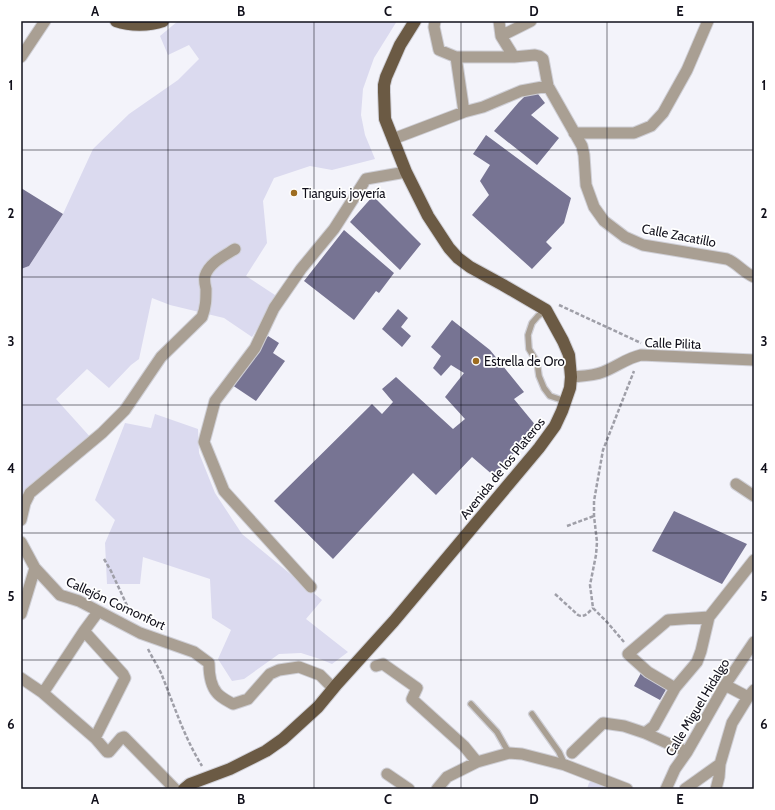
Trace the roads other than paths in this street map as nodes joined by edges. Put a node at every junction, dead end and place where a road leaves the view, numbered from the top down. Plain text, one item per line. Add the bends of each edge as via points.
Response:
1 (44, 21) edge
2 (116, 21) edge
3 (163, 21) edge
4 (415, 21) edge
5 (435, 21) edge
6 (499, 21) edge
7 (531, 21) edge
8 (708, 21) edge
9 (501, 36) junction
10 (21, 57) edge
11 (456, 57) junction
12 (514, 57) junction
13 (548, 86) junction
14 (464, 112) junction
15 (574, 133) junction
16 (393, 139) junction
17 (406, 172) junction
18 (235, 249) dead end
19 (754, 278) edge
20 (546, 310) junction
21 (754, 360) edge
22 (571, 377) junction
23 (566, 401) junction
24 (736, 484) dead end
25 (754, 496) edge
26 (21, 520) edge
27 (21, 542) edge
28 (754, 560) edge
29 (35, 568) junction
30 (311, 587) dead end
31 (98, 612) junction
32 (21, 614) edge
33 (709, 617) junction
34 (84, 631) junction
35 (754, 642) edge
36 (376, 666) dead end
37 (21, 678) edge
38 (725, 685) junction
39 (333, 688) junction
40 (675, 688) junction
41 (43, 693) junction
42 (751, 693) edge
43 (471, 704) dead end
44 (532, 714) dead end
45 (645, 733) junction
46 (95, 738) junction
47 (686, 752) junction
48 (508, 753) junction
49 (572, 753) dead end
50 (477, 762) junction
51 (720, 764) junction
52 (565, 765) junction
53 (388, 774) dead end
54 (175, 789) edge
55 (184, 789) edge
56 (409, 789) edge
57 (438, 789) edge
58 (627, 789) edge
59 (666, 789) edge
60 (685, 789) edge
61 (716, 789) edge

1 - 10 street
2 - 3 main road via 154,24
4 - 16 main road via 400,45 384,84 385,119
5 - 11 street, Calle Zacatillo via 439,50
6 - 9 street
7 - 9 street
8 - 15 street via 687,70 663,113 651,126 634,133
9 - 12 street
11 - 12 street, Calle Zacatillo
11 - 14 street
12 - 13 street, Calle Zacatillo via 535,55 543,59
13 - 14 street via 521,91
13 - 15 street, Calle Zacatillo
14 - 16 street
15 - 19 street, Calle Zacatillo via 582,146 589,197 604,221 625,237 644,245 727,259
16 - 17 main road
17 - 20 main road via 428,216 458,258
17 - 30 street via 366,179 334,229 274,308 255,348 215,401 204,442 224,491
18 - 26 street via 218,260 205,277 206,299 202,317 161,357 125,410 102,433 30,493
20 - 22 main road, Avenida de los Plateros via 569,355
20 - 23 lane via 532,323 528,335 529,349 537,362 544,388 550,396
21 - 22 street, Calle Pilita via 641,354 604,372
22 - 23 main road, Avenida de los Plateros
23 - 39 main road, Avenida de los Plateros via 555,426 540,448 394,621
24 - 25 street
27 - 29 street, Callejón Comonfort
28 - 33 street
29 - 31 street, Callejón Comonfort via 60,595 79,601
29 - 32 street
31 - 34 street
31 - 39 street, Callejón Comonfort via 140,633 194,652 209,663 209,674 218,694 233,704 248,699 270,674 278,670 299,667 320,675
33 - 40 street via 697,662
33 - 40 street via 668,620 628,654 648,672
34 - 41 street
34 - 46 street via 125,678
35 - 38 street, Calle Miguel Hidalgo
36 - 50 street via 383,664 417,688 412,699 464,746
37 - 41 street
38 - 42 street
38 - 47 street, Calle Miguel Hidalgo
39 - 55 main road, Avenida de los Plateros via 318,708 266,751 230,769 190,784
40 - 45 street via 654,726
41 - 46 street
42 - 51 street via 732,723
43 - 48 lane via 498,732
44 - 52 lane via 559,752
45 - 47 street
45 - 49 street via 603,723
46 - 54 street via 109,752 124,737
47 - 59 street, Calle Miguel Hidalgo
48 - 50 street
48 - 52 street
50 - 57 street via 447,777
51 - 60 street
51 - 61 street
52 - 58 street
53 - 56 street

